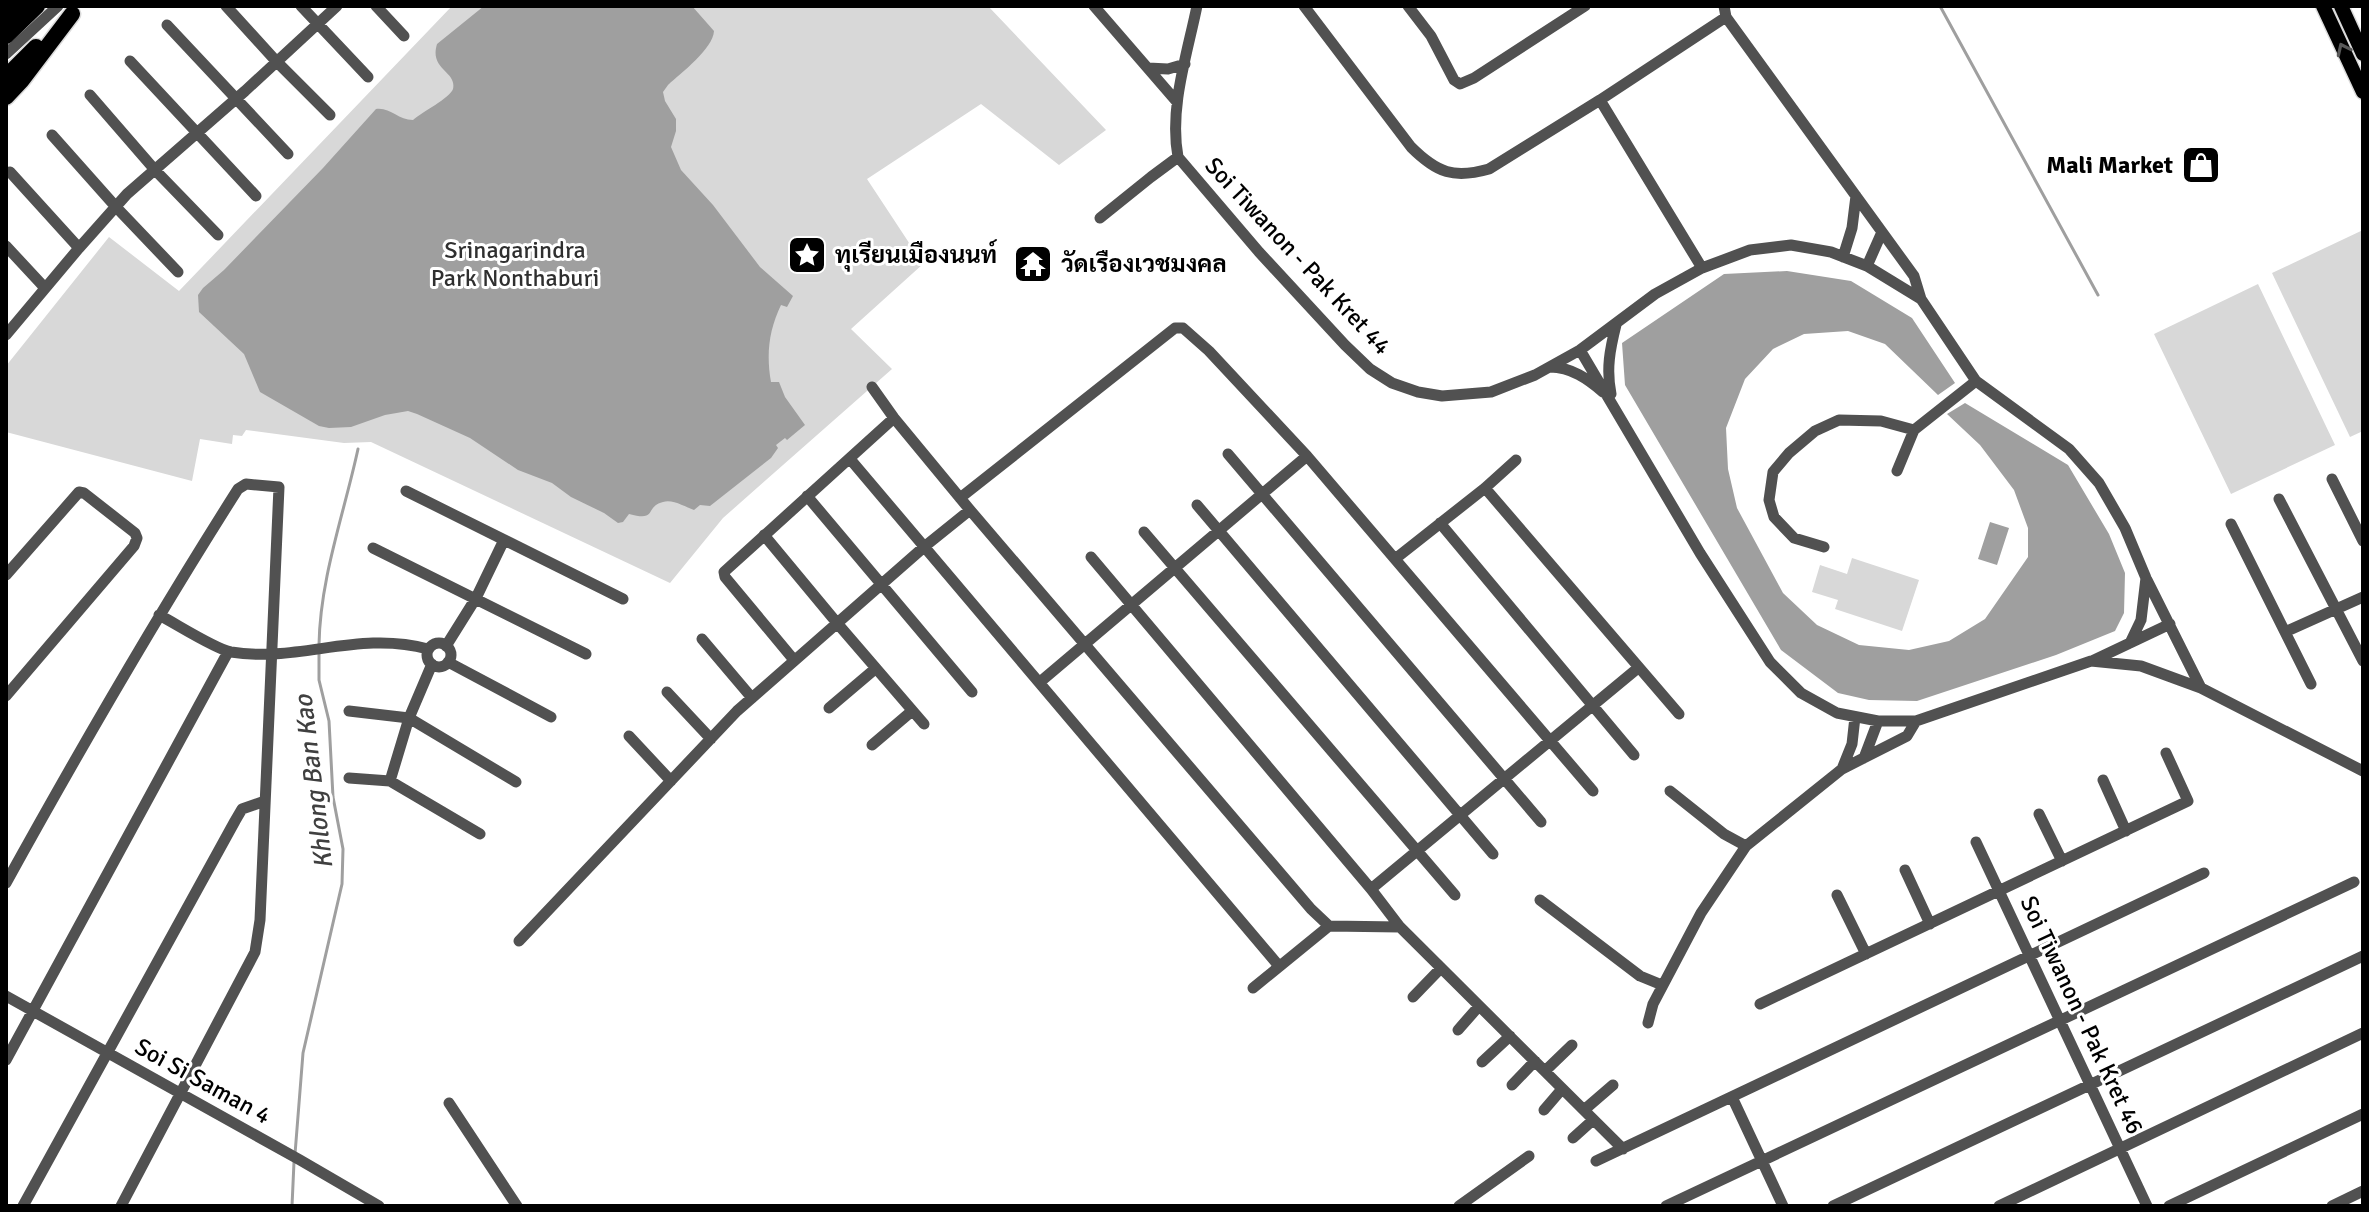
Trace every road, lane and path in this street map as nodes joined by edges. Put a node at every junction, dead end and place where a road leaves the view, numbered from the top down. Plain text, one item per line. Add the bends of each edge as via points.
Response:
1 (17, 6) edge
2 (37, 6) edge
3 (226, 6) edge
4 (301, 6) edge
5 (337, 6) edge
6 (376, 6) edge
7 (1094, 6) edge
8 (1197, 6) edge
9 (1304, 6) edge
10 (1408, 6) edge
11 (1585, 6) edge
12 (2323, 6) edge
13 (2341, 6) edge
14 (70, 9) edge
15 (1725, 12) edge
16 (6, 17) edge
17 (317, 24) junction
18 (167, 25) dead end
19 (6, 36) edge
20 (404, 36) dead end
21 (6, 54) edge
22 (2363, 54) edge
23 (130, 61) dead end
24 (276, 61) junction
25 (1185, 64) junction
26 (1148, 68) junction
27 (6, 77) edge
28 (368, 77) dead end
29 (2363, 92) edge
30 (90, 95) dead end
31 (6, 97) edge
32 (236, 99) junction
33 (1600, 100) junction
34 (1177, 102) junction
35 (330, 115) dead end
36 (197, 133) junction
37 (52, 135) dead end
38 (288, 154) dead end
39 (1178, 157) junction
40 (155, 170) junction
41 (10, 172) dead end
42 (256, 196) dead end
43 (1856, 196) junction
44 (116, 207) junction
45 (1100, 218) dead end
46 (1882, 232) junction
47 (218, 235) dead end
48 (6, 246) edge
49 (79, 248) junction
50 (1843, 257) junction
51 (1867, 266) junction
52 (1702, 268) junction
53 (178, 272) dead end
54 (45, 288) junction
55 (1921, 299) junction
56 (1616, 324) junction
57 (7, 331) edge
58 (1580, 350) junction
59 (1550, 367) junction
60 (1976, 381) junction
61 (872, 387) dead end
62 (1612, 400) junction
63 (894, 418) junction
64 (1914, 430) junction
65 (1228, 454) dead end
66 (1307, 456) junction
67 (850, 459) junction
68 (1516, 460) dead end
69 (1897, 471) dead end
70 (2332, 479) dead end
71 (1485, 488) junction
72 (406, 491) dead end
73 (1263, 494) junction
74 (807, 496) junction
75 (960, 498) junction
76 (2279, 499) dead end
77 (1197, 505) dead end
78 (970, 510) junction
79 (1440, 523) junction
80 (2231, 524) dead end
81 (1144, 532) dead end
82 (1219, 532) junction
83 (764, 535) junction
84 (504, 540) junction
85 (2363, 541) edge
86 (924, 547) junction
87 (1824, 547) dead end
88 (373, 548) dead end
89 (1091, 557) dead end
90 (1395, 559) junction
91 (1175, 568) junction
92 (6, 575) edge
93 (2146, 578) junction
94 (881, 584) junction
95 (2363, 597) edge
96 (476, 598) junction
97 (623, 599) dead end
98 (1132, 605) junction
99 (2336, 609) junction
100 (159, 615) junction
101 (837, 623) junction
102 (2170, 624) junction
103 (2285, 632) junction
104 (702, 639) dead end
105 (2130, 643) junction
106 (1085, 644) junction
107 (446, 646) junction
108 (428, 649) junction
109 (228, 652) junction
110 (272, 654) junction
111 (586, 654) dead end
112 (794, 660) junction
113 (2091, 661) junction
114 (2363, 661) edge
115 (448, 662) junction
116 (432, 664) junction
117 (1638, 668) junction
118 (875, 669) junction
119 (1040, 682) junction
120 (2311, 684) dead end
121 (2201, 688) junction
122 (667, 692) dead end
123 (972, 692) dead end
124 (6, 696) edge
125 (752, 698) junction
126 (1593, 706) junction
127 (829, 708) dead end
128 (349, 711) dead end
129 (912, 711) junction
130 (1679, 714) dead end
131 (551, 717) dead end
132 (1855, 717) junction
133 (409, 718) junction
134 (1878, 721) junction
135 (1916, 721) junction
136 (924, 724) dead end
137 (629, 736) dead end
138 (711, 739) junction
139 (1550, 741) junction
140 (872, 745) dead end
141 (2166, 753) dead end
142 (1634, 755) dead end
143 (1864, 758) junction
144 (1842, 769) junction
145 (2363, 771) edge
146 (349, 778) dead end
147 (1504, 779) junction
148 (2103, 780) dead end
149 (390, 781) junction
150 (671, 781) junction
151 (516, 782) dead end
152 (1593, 791) dead end
153 (1670, 791) dead end
154 (265, 801) junction
155 (2039, 814) dead end
156 (1460, 815) junction
157 (1541, 822) dead end
158 (2126, 831) junction
159 (480, 834) dead end
160 (1976, 842) dead end
161 (1746, 846) junction
162 (1417, 851) junction
163 (1493, 854) dead end
164 (2062, 861) junction
165 (1905, 870) dead end
166 (2204, 873) dead end
167 (2354, 882) dead end
168 (6, 883) edge
169 (1371, 889) junction
170 (1999, 891) junction
171 (1455, 895) dead end
172 (1837, 895) dead end
173 (1540, 900) dead end
174 (1930, 924) junction
175 (1329, 926) junction
176 (1400, 927) junction
177 (519, 941) dead end
178 (1866, 954) junction
179 (2030, 956) junction
180 (2363, 956) edge
181 (1279, 966) junction
182 (1441, 968) junction
183 (1662, 985) junction
184 (1253, 988) dead end
185 (6, 996) edge
186 (1413, 997) dead end
187 (1760, 1004) dead end
188 (1479, 1006) junction
189 (33, 1011) junction
190 (2060, 1020) junction
191 (1648, 1023) dead end
192 (1458, 1030) dead end
193 (2363, 1033) edge
194 (1510, 1036) junction
195 (1572, 1045) dead end
196 (106, 1053) junction
197 (6, 1060) edge
198 (1535, 1061) junction
199 (1482, 1062) dead end
200 (1545, 1071) junction
201 (1512, 1085) dead end
202 (1613, 1085) dead end
203 (2090, 1085) junction
204 (1562, 1089) junction
205 (180, 1093) junction
206 (1732, 1097) junction
207 (449, 1103) dead end
208 (1544, 1110) dead end
209 (1584, 1110) junction
210 (2363, 1114) edge
211 (1593, 1120) junction
212 (1573, 1138) dead end
213 (2120, 1148) junction
214 (1623, 1149) junction
215 (1529, 1156) dead end
216 (1596, 1161) dead end
217 (1762, 1161) junction
218 (2363, 1191) edge
219 (23, 1206) edge
220 (121, 1206) edge
221 (379, 1206) edge
222 (517, 1206) edge
223 (1459, 1206) edge
224 (1666, 1206) edge
225 (1783, 1206) edge
226 (1833, 1206) edge
227 (1999, 1206) edge
228 (2147, 1206) edge
229 (2169, 1206) edge
230 (2332, 1206) edge

1 - 16 highway
2 - 19 highway
3 - 24 street
4 - 17 street
5 - 17 street
6 - 20 street
7 - 26 street
8 - 25 street, Soi Tiwanon - Pak Kret 44
9 - 33 street via 1411,147 1439,170 1469,174 1489,169
10 - 11 street via 1454,80 1465,84
29 -> 12 main road
13 - 22 main road
14 - 21 street
14 - 27 highway
14 - 31 highway
15 - 33 street
15 - 43 street
17 - 24 street
17 - 28 street
18 - 32 street
23 - 36 street
24 - 32 street
24 - 35 street
25 - 26 street
25 - 34 street, Soi Tiwanon - Pak Kret 44
26 - 34 street
30 - 40 street
32 - 36 street
32 - 38 street
33 - 52 street
34 - 39 street, Soi Tiwanon - Pak Kret 44
36 - 40 street
36 - 42 street
37 - 44 street
39 - 45 street
39 - 59 street, Soi Tiwanon - Pak Kret 44 via 1345,345 1392,383 1418,392 1464,396 1491,392
40 - 44 street
40 - 47 street
41 - 49 street
43 - 46 street
43 - 50 street
44 - 49 street
44 - 53 street
46 - 51 street
46 - 55 street via 1914,276
48 - 54 street
49 - 54 street
50 - 51 street, Soi Tiwanon - Pak Kret 44
50 - 52 street, Soi Tiwanon - Pak Kret 44 via 1791,245 1750,250
51 - 55 street, Soi Tiwanon - Pak Kret 44
52 - 56 street, Soi Tiwanon - Pak Kret 44
54 - 57 street
55 - 60 street, Soi Tiwanon - Pak Kret 44
56 - 58 street, Soi Tiwanon - Pak Kret 44
56 - 62 street via 1608,354
58 - 59 street, Soi Tiwanon - Pak Kret 44
58 - 62 street
59 - 62 street via 1586,377
60 - 64 street
60 - 93 street, Soi Tiwanon - Pak Kret 44 via 2069,449 2099,483
61 - 63 street
62 - 132 street via 1770,662 1801,693
63 - 67 street
63 - 75 street
64 - 69 street
64 - 87 street via 1881,421 1839,420 1815,431 1773,472 1769,500 1774,517 1794,538
65 - 73 street
66 - 73 street
66 - 75 street via 1209,351 1179,327
66 - 90 street
67 - 74 street
67 - 86 street
68 - 71 street
70 - 85 street
71 - 79 street
71 - 117 street
72 - 84 street
73 - 82 street
73 - 147 street
74 - 83 street
74 - 94 street
75 - 78 street
76 - 99 street
77 - 82 street
78 - 86 street
78 - 106 street
79 - 90 street
79 - 126 street
80 - 103 street
81 - 91 street
82 - 91 street
82 - 156 street
83 - 101 street
83 - 112 street via 724,575
84 - 96 street
84 - 97 street
86 - 94 street
86 - 119 street
88 - 96 street
89 - 98 street
90 - 139 street
91 - 98 street
91 - 162 street
92 - 124 street via 79,492 137,538
93 - 102 street, Soi Tiwanon - Pak Kret 44
93 - 105 street via 2141,620
94 - 101 street
94 - 123 street
95 - 99 street
96 - 107 street
96 - 111 street
98 - 106 street
98 - 169 street
99 - 103 street
99 - 114 street
100 - 109 street
100 - 110 street via 238,489 246,484 279,487
100 - 168 street
101 - 112 street
101 - 118 street
102 - 105 street
102 - 121 street, Soi Tiwanon - Pak Kret 44
103 - 120 street
104 - 125 street
105 - 113 street
106 - 119 street
106 - 175 street
107 - 108 street via 436,643
107 - 115 street
108 - 110 street via 360,643
108 - 116 street
109 - 110 street
109 - 189 street
110 - 154 street
112 - 125 street
113 - 121 street via 2141,666
113 - 135 street
115 - 116 street
115 - 131 street
116 - 133 street
117 - 126 street
117 - 130 street
118 - 127 street
118 - 129 street
119 - 181 street
121 - 145 street
122 - 138 street
125 - 138 street
126 - 139 street
126 - 142 street
128 - 133 street
129 - 136 street
129 - 140 street
132 - 134 street
132 - 144 street
133 - 149 street
133 - 151 street
134 - 135 street
134 - 143 street
135 - 143 street via 1907,736
137 - 150 street
138 - 150 street
139 - 147 street
139 - 152 street
141 - 158 street via 2188,801
143 - 144 street
144 - 161 street
146 - 149 street
147 - 156 street
147 - 157 street
148 - 158 street
149 - 159 street
150 - 177 street
153 - 161 street
154 - 196 street via 242,809
154 - 205 street via 255,952
155 - 164 street
156 - 162 street
156 - 163 street
158 - 164 street
160 - 170 street, Soi Tiwanon - Pak Kret 46
161 - 183 street
162 - 169 street
162 - 171 street
164 - 170 street
165 - 174 street
166 - 179 street
167 - 190 street
169 - 176 street
170 - 174 street
170 - 179 street, Soi Tiwanon - Pak Kret 46
172 - 178 street
173 - 183 street via 1640,976
174 - 178 street
175 - 176 street
175 - 181 street
176 - 182 street
178 - 187 street
179 - 190 street, Soi Tiwanon - Pak Kret 46
179 - 206 street
180 - 203 street
181 - 184 street
182 - 186 street
182 - 188 street
183 - 191 street
185 - 189 street, Soi Si Saman 4
188 - 192 street
188 - 194 street
189 - 196 street, Soi Si Saman 4
189 - 197 street
190 - 203 street, Soi Tiwanon - Pak Kret 46
190 - 217 street
193 - 213 street
194 - 198 street
194 - 199 street
195 - 200 street
196 - 205 street, Soi Si Saman 4
196 - 219 street
198 - 200 street
198 - 201 street
200 - 204 street
202 - 209 street
203 - 213 street, Soi Tiwanon - Pak Kret 46
203 - 226 street
204 - 208 street
204 - 209 street
205 - 220 street
205 - 221 street, Soi Si Saman 4
206 - 214 street
206 - 217 street
207 - 222 street
209 - 211 street
210 - 229 street
211 - 212 street
211 - 214 street
213 - 227 street
213 - 228 street, Soi Tiwanon - Pak Kret 46
214 - 216 street
215 - 223 street
217 - 224 street
217 - 225 street
218 - 230 street

